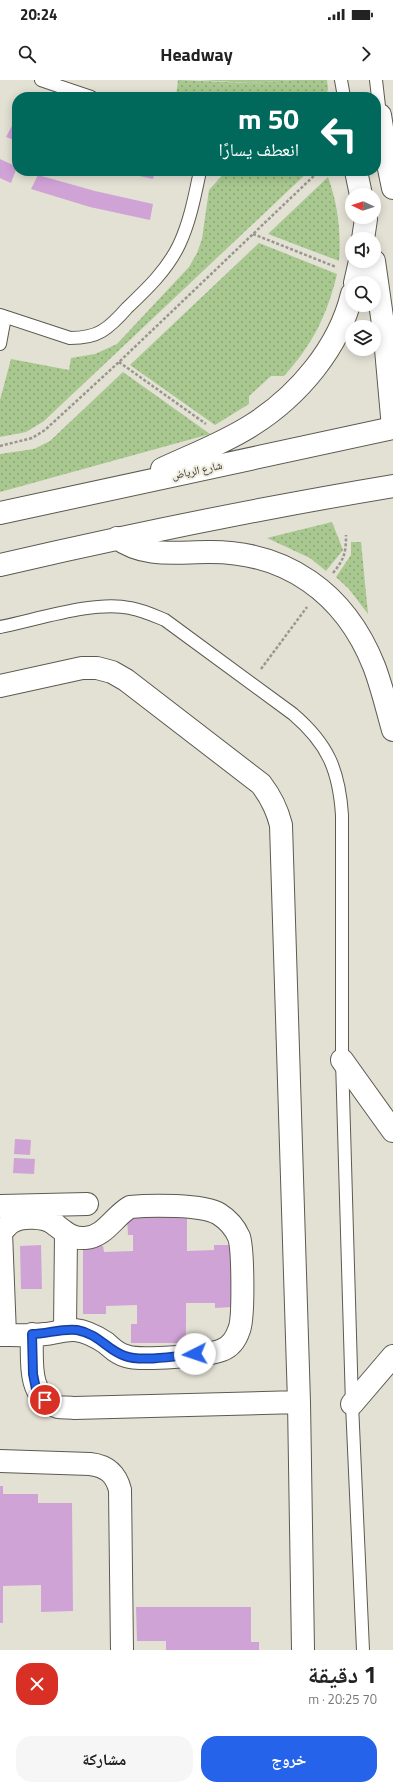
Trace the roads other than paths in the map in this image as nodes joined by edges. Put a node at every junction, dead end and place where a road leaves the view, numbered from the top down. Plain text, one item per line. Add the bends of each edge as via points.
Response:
1 (41, 80) edge
2 (341, 80) edge
3 (376, 80) edge
4 (76, 92) edge
5 (343, 92) edge
6 (377, 92) edge
7 (381, 130) edge
8 (199, 176) edge
9 (357, 176) edge
10 (360, 188) edge
11 (393, 188) edge
12 (375, 268) edge
13 (346, 312) edge
14 (3, 316) edge
15 (0, 344) edge
16 (393, 428) edge
17 (393, 442) edge
18 (125, 486) junction
19 (393, 486) edge
20 (0, 512) edge
21 (117, 538) junction
22 (0, 565) edge
23 (0, 627) edge
24 (0, 686) edge
25 (393, 730) edge
26 (342, 1060) junction
27 (393, 1131) edge
28 (87, 1204) dead end
29 (0, 1206) edge
30 (32, 1212) junction
31 (1, 1232) edge
32 (66, 1234) junction
33 (65, 1330) junction
34 (32, 1334) junction
35 (2, 1335) edge
36 (393, 1356) edge
37 (299, 1402) junction
38 (352, 1404) junction
39 (0, 1461) edge
40 (122, 1650) edge
41 (303, 1650) edge
42 (363, 1650) edge

1 - 4 lane
2 - 5 lane
3 - 6 lane
7 - 11 street
8 - 14 lane via 180,243 172,257 146,290 107,328 92,336 70,338
9 - 10 street
12 - 16 street via 385,338
13 - 18 street via 330,346 295,391 274,410 227,439
14 - 15 lane
16 - 17 street
16 - 18 street, شارع الرياض
18 - 20 street, شارع الرياض
19 - 21 street
21 - 22 street
21 - 25 street via 133,548 150,552 228,552 254,555 279,563 298,573 321,589 346,616 373,665
23 - 26 lane via 92,607 129,607 147,612 165,620 251,683 308,727 322,743 334,765 341,790
24 - 37 street via 82,668 112,672 126,680 261,784 277,810 281,825
26 - 27 street
26 - 38 lane
28 - 30 street
29 - 30 street
30 - 31 street via 14,1220
30 - 32 street
31 - 35 street
32 - 33 street
32 - 33 street via 86,1238 95,1236 130,1207 205,1208 219,1214 231,1224 239,1237 241,1316 240,1330 234,1342 223,1350 210,1354 138,1358 115,1351 86,1332
33 - 34 street
34 - 35 street
34 - 37 street via 36,1389 45,1400 58,1407
36 - 38 street
37 - 41 street
38 - 42 lane
39 - 40 street via 96,1464 111,1471 117,1480 120,1490

